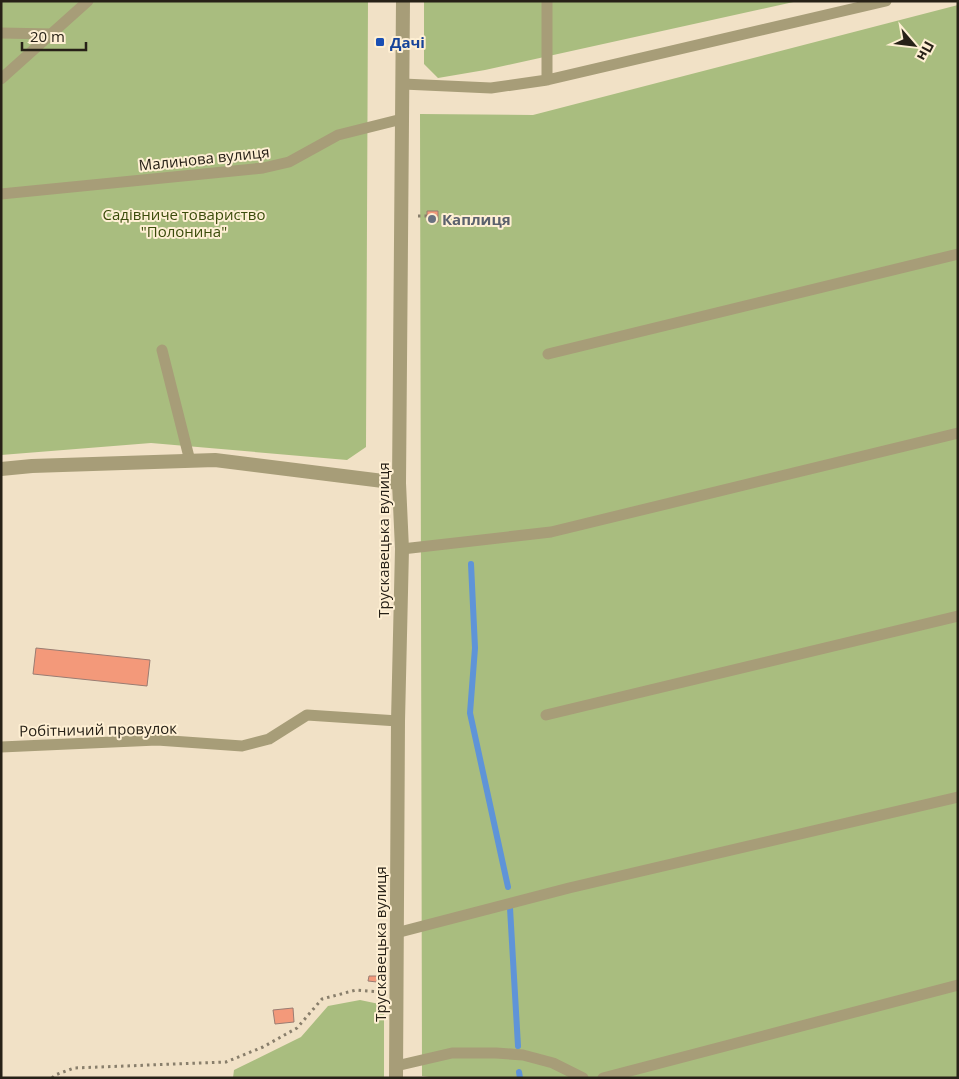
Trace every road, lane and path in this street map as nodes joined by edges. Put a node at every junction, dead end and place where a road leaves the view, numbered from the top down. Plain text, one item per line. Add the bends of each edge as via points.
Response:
1 (88, 1) edge
2 (403, 1) edge
3 (547, 1) edge
4 (886, 1) edge
5 (1, 33) edge
6 (52, 34) junction
7 (1, 79) edge
8 (547, 80) junction
9 (403, 84) junction
10 (402, 119) junction
11 (1, 194) edge
12 (958, 254) edge
13 (162, 350) dead end
14 (548, 354) dead end
15 (958, 433) edge
16 (190, 461) junction
17 (1, 469) edge
18 (399, 483) junction
19 (402, 549) junction
20 (958, 616) edge
21 (546, 715) dead end
22 (398, 721) junction
23 (1, 747) edge
24 (958, 797) edge
25 (396, 933) junction
26 (958, 985) edge
27 (395, 994) junction
28 (396, 1072) edge
29 (52, 1078) edge
30 (583, 1078) edge
31 (603, 1078) edge

1 - 6 lane
2 - 9 street, Трускавецька вулиця
3 - 8 lane
4 - 8 lane
5 - 6 lane
6 - 7 lane
8 - 9 lane via 490,88
9 - 10 street, Трускавецька вулиця
10 - 11 lane, Малинова вулиця via 338,135 289,162 263,168
10 - 18 street, Трускавецька вулиця
12 - 14 lane
13 - 16 lane
15 - 19 lane via 551,532
16 - 17 street
16 - 18 street via 215,460
18 - 19 street, Трускавецька вулиця
19 - 22 street, Трускавецька вулиця
20 - 21 lane
22 - 23 lane, Робітничий провулок via 307,715 269,739 242,746 157,740
22 - 25 street, Трускавецька вулиця
24 - 25 lane via 569,888
25 - 27 street, Трускавецька вулиця
26 - 31 lane
27 - 28 street, Трускавецька вулиця
27 - 29 path via 356,990 322,999 297,1028 226,1062 74,1068
28 - 30 lane via 452,1053 496,1053 523,1055 553,1063

